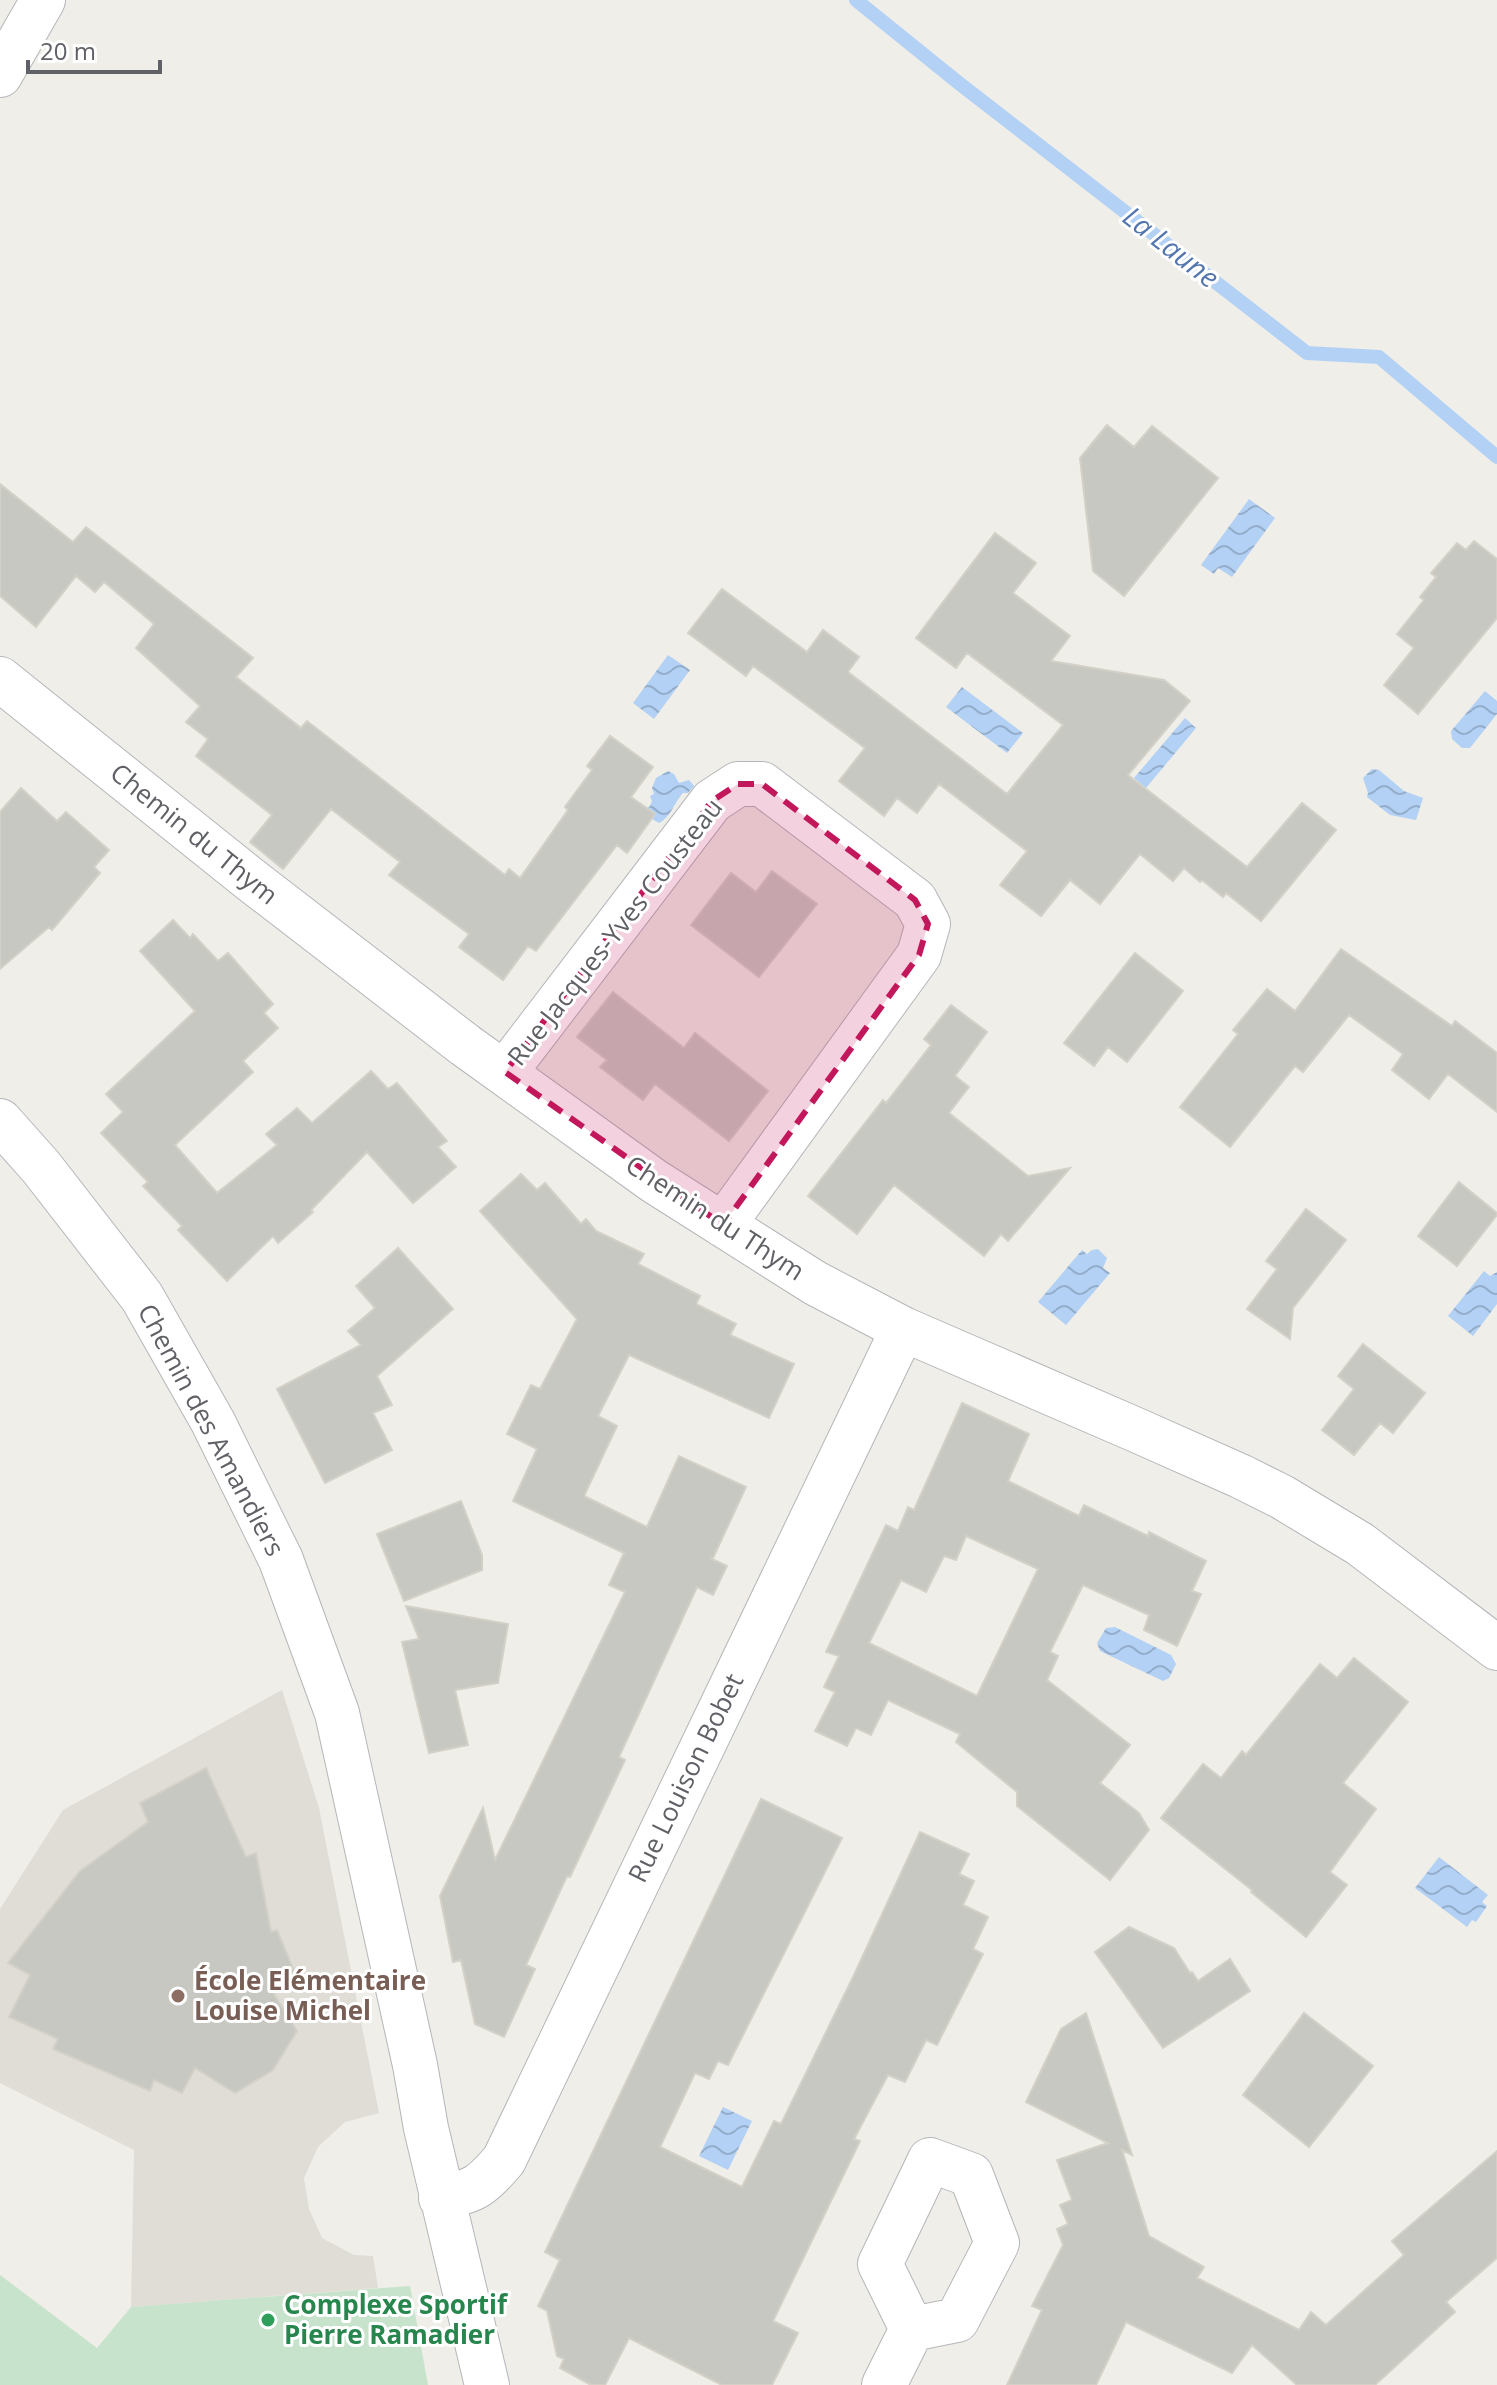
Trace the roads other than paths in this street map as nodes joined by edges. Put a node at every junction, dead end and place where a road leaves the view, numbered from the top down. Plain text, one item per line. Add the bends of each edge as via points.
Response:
1 (43, 0) edge
2 (0, 75) edge
3 (0, 679) edge
4 (505, 1072) junction
5 (0, 1121) edge
6 (723, 1225) junction
7 (903, 1329) junction
8 (1497, 1648) edge
9 (441, 2198) junction
10 (912, 2329) dead end
11 (487, 2385) edge
12 (884, 2385) edge

1 - 2 street
3 - 4 street, Chemin du Thym via 251,880
4 - 6 street, Chemin du Thym
4 - 6 street, Rue Jacques-Yves Cousteau via 712,801 738,784 762,784 915,900 928,924 919,955
5 - 9 street, Chemin des Amandiers via 142,1297 213,1422 281,1560 337,1713
6 - 7 street, Chemin du Thym via 815,1283
7 - 8 street, Chemin du Thym via 1282,1497 1360,1544
7 - 9 street, Rue Louison Bobet via 504,2160 470,2192
9 - 11 street, Chemin des Amandiers
10 - 12 street

